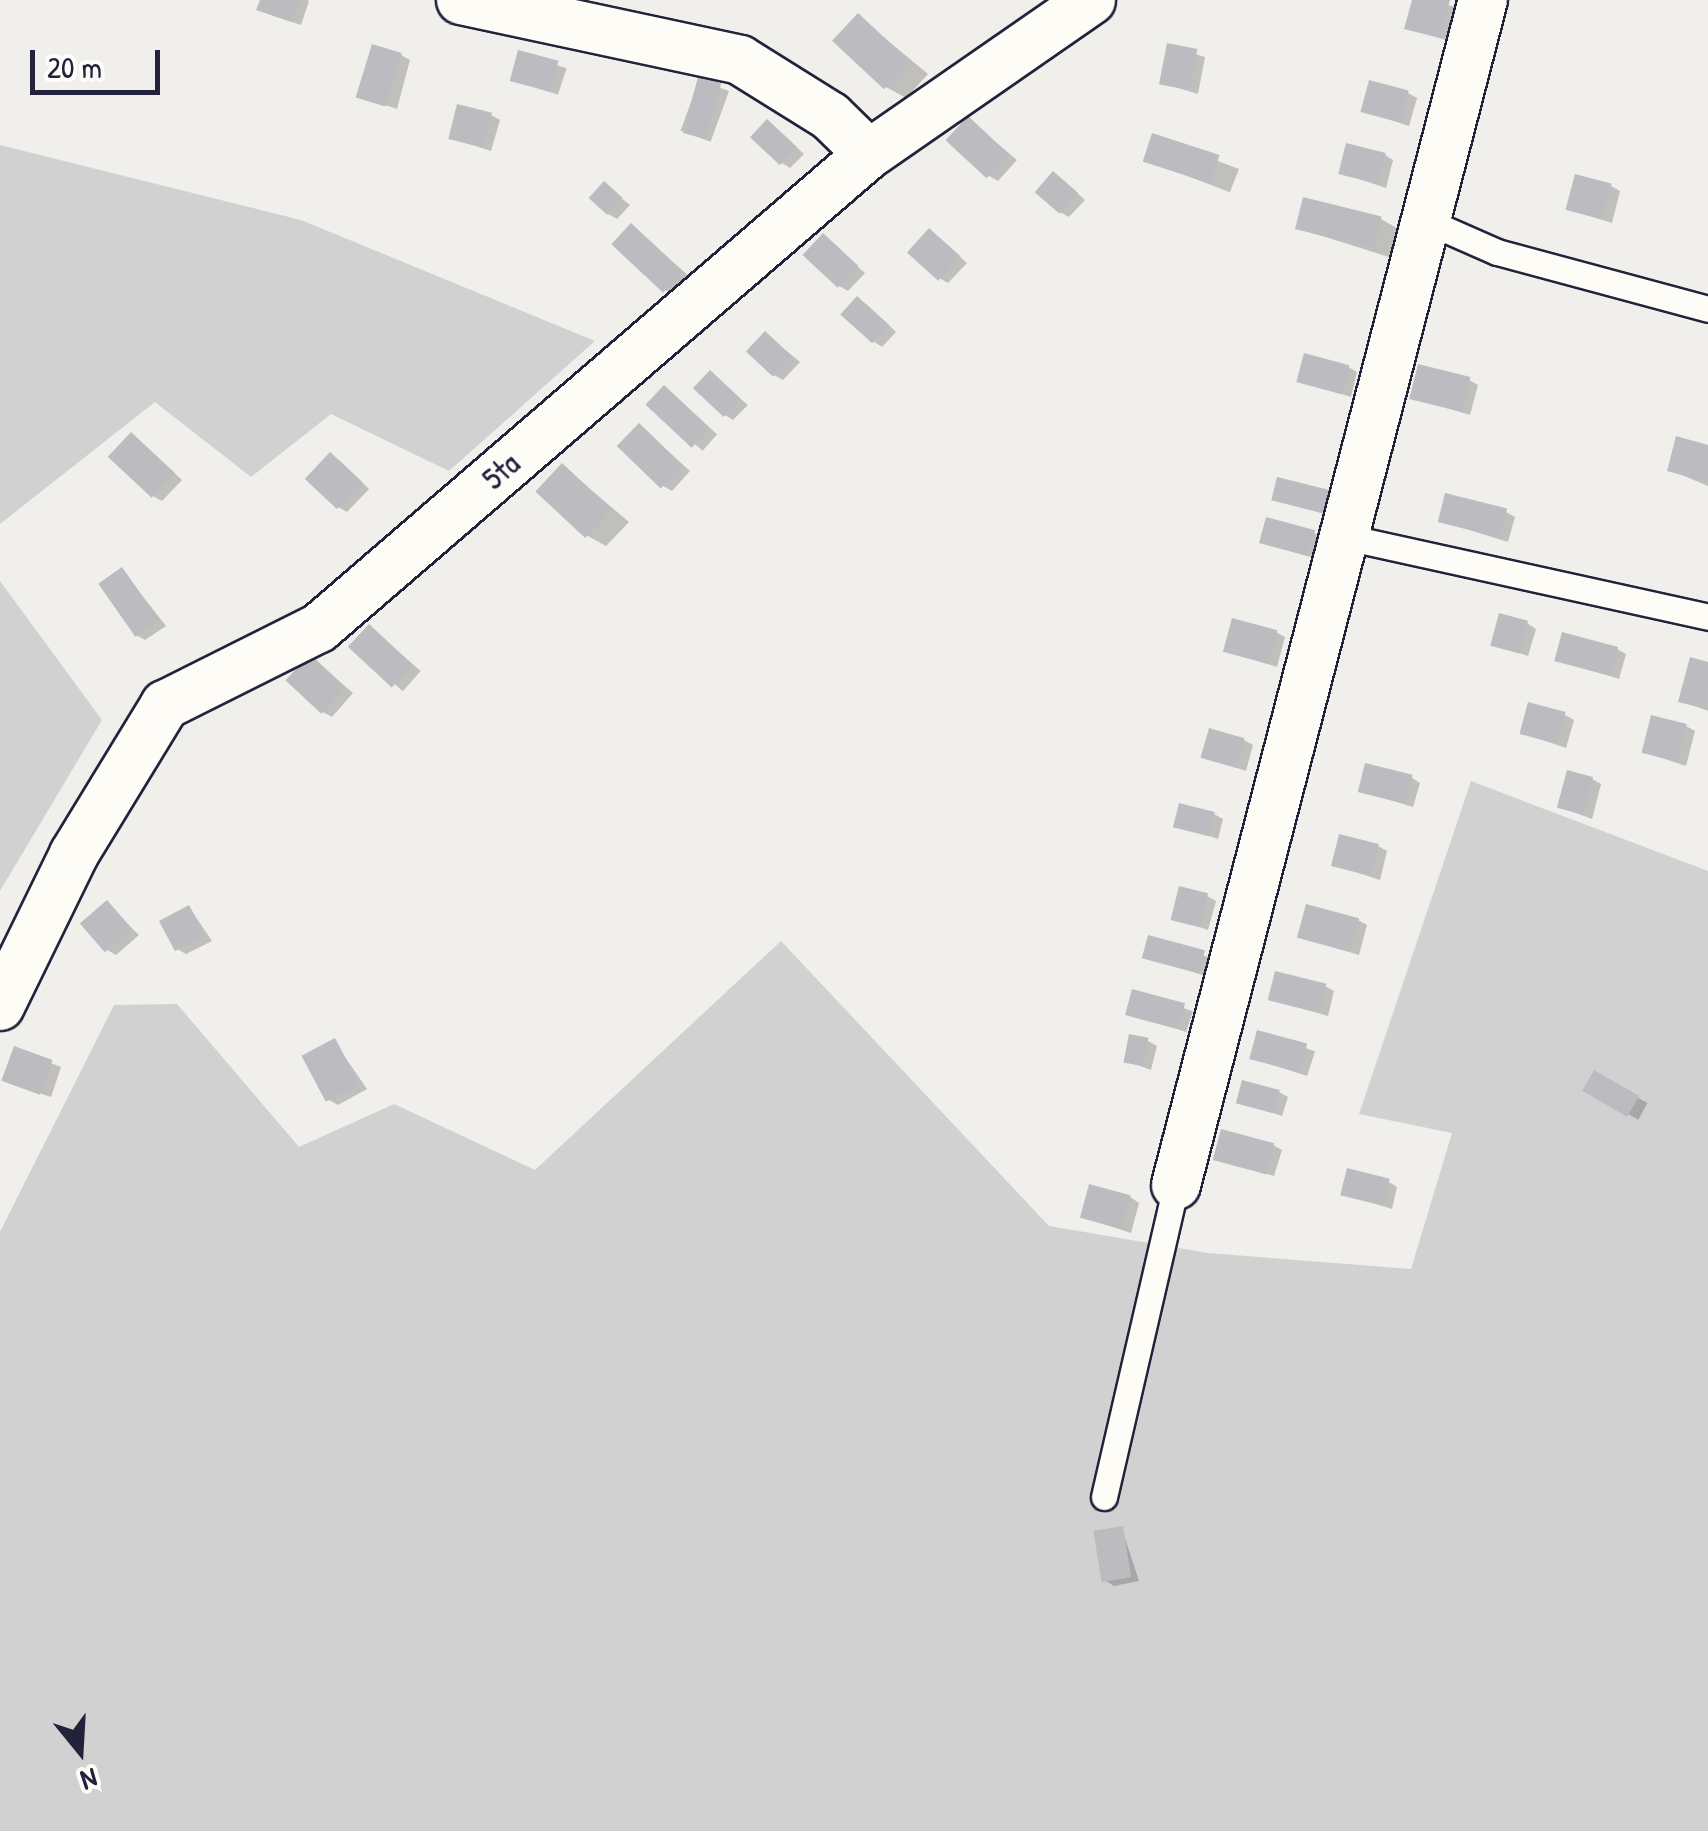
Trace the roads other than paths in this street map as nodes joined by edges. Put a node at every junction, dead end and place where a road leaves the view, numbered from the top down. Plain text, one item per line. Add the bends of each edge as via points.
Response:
1 (462, 0) edge
2 (1090, 0) edge
3 (1483, 0) edge
4 (869, 154) junction
5 (1431, 223) junction
6 (1708, 309) edge
7 (1350, 538) junction
8 (1708, 617) edge
9 (0, 1006) edge
10 (1176, 1185) joint
11 (1104, 1497) dead end

1 - 4 street via 740,60 830,116
2 - 4 street, 5ta
3 - 5 street
4 - 9 street, 5ta via 319,628 165,705 74,854
5 - 6 lane via 1497,252
5 - 7 street
7 - 8 lane
7 - 10 street
10 - 11 lane

